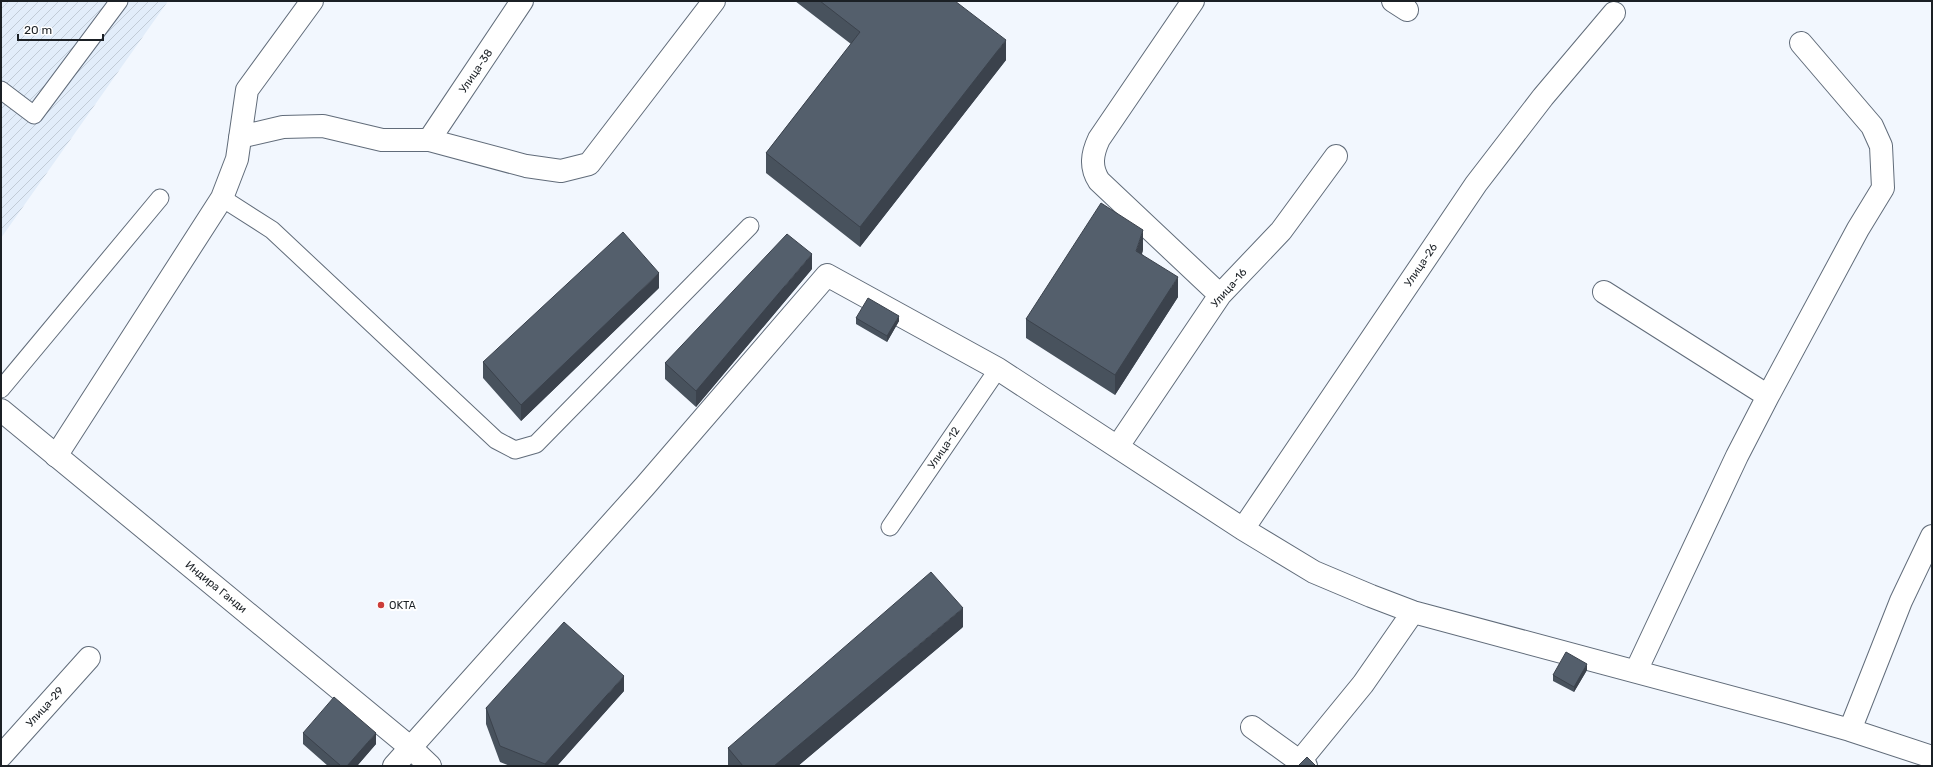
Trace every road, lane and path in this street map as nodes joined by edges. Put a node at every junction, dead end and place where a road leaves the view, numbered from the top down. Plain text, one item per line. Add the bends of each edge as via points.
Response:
1 (119, 1) edge
2 (312, 1) edge
3 (522, 1) edge
4 (714, 1) edge
5 (1193, 1) edge
6 (1614, 13) dead end
7 (1801, 43) dead end
8 (1, 90) edge
9 (240, 137) junction
10 (429, 140) junction
11 (1336, 156) dead end
12 (160, 198) dead end
13 (222, 198) junction
14 (750, 226) dead end
15 (1604, 292) dead end
16 (1220, 295) junction
17 (998, 369) junction
18 (1, 389) edge
19 (1768, 396) junction
20 (1, 410) edge
21 (1118, 446) junction
22 (56, 456) junction
23 (890, 527) dead end
24 (1243, 529) junction
25 (1932, 536) edge
26 (1413, 612) junction
27 (90, 658) dead end
28 (1636, 671) junction
29 (1252, 727) dead end
30 (1850, 730) junction
31 (411, 748) junction
32 (1, 756) edge
33 (1924, 760) edge
34 (1303, 764) edge
35 (394, 766) edge
36 (430, 766) edge

1 - 8 lane via 34,116
2 - 9 street via 247,90
3 - 10 street, Улица-38
4 - 10 street via 589,164 561,171 526,166
5 - 16 street via 1099,139 1093,150 1092,162 1099,181
6 - 24 street, Улица-26 via 1543,97 1476,184
7 - 19 street via 1872,126 1881,146 1883,188 1858,229
9 - 10 street via 283,127 323,126 382,140
9 - 13 street via 236,159
11 - 16 street, Улица-16 via 1281,231
12 - 18 lane
13 - 14 lane via 272,230 496,440 515,450 536,444
13 - 22 street
15 - 19 street
16 - 21 street, Улица-16
17 - 21 street
17 - 23 lane, Улица-12
17 - 31 street via 827,275
19 - 28 street
20 - 22 street, Индира Ганди
21 - 24 street
22 - 31 street, Индира Ганди
24 - 26 street via 1314,572
25 - 30 street via 1901,601
26 - 28 street
26 - 34 street
27 - 32 street, Улица-29
28 - 30 street
29 - 34 street
30 - 33 street
31 - 35 street
31 - 36 street, Индира Ганди

